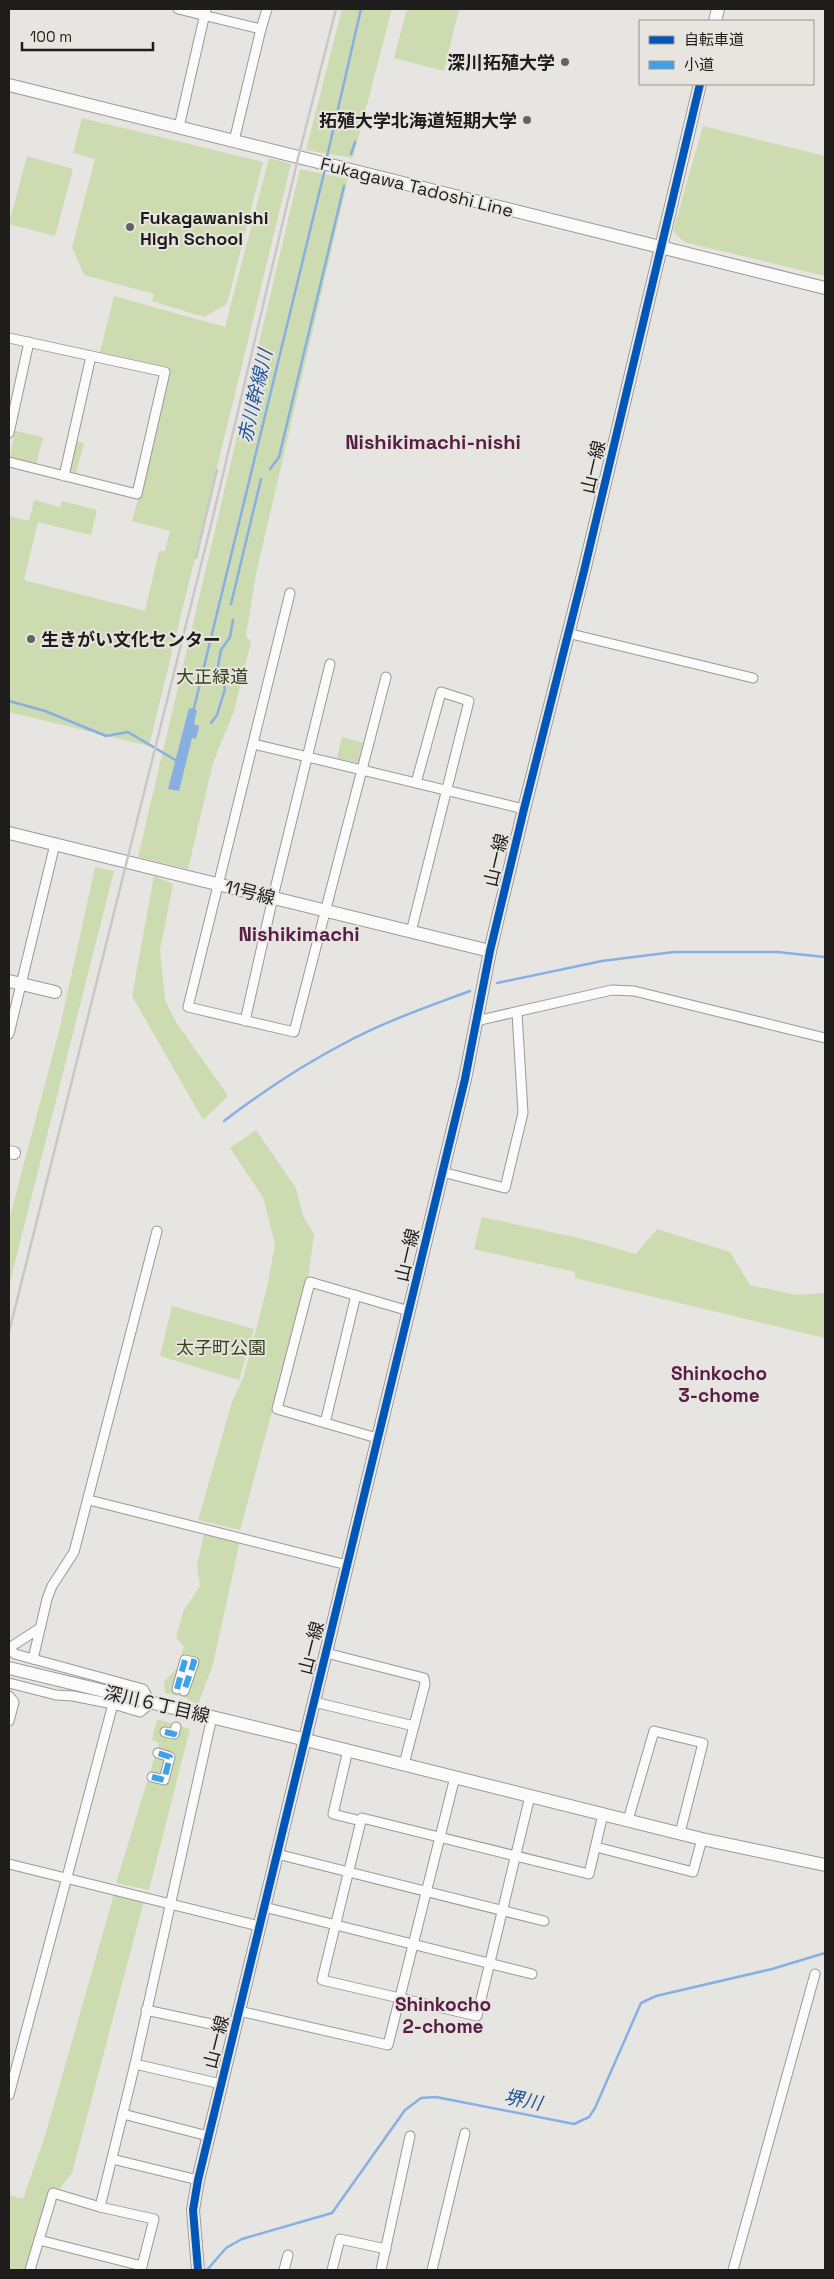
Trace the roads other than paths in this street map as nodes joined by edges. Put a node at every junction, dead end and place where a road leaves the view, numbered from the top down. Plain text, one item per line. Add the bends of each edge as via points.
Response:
1 (178, 9) edge
2 (267, 9) edge
3 (205, 12) edge
4 (261, 30) junction
5 (9, 84) edge
6 (700, 85) edge
7 (179, 127) junction
8 (234, 141) junction
9 (661, 247) junction
10 (825, 288) edge
11 (9, 338) edge
12 (30, 342) junction
13 (91, 356) junction
14 (9, 434) edge
15 (9, 462) edge
16 (64, 476) junction
17 (290, 593) dead end
18 (568, 633) junction
19 (330, 664) dead end
20 (386, 677) dead end
21 (753, 678) dead end
22 (254, 744) junction
23 (308, 757) junction
24 (361, 770) junction
25 (416, 783) junction
26 (445, 790) junction
27 (524, 809) junction
28 (9, 833) edge
29 (55, 844) junction
30 (219, 884) junction
31 (272, 897) junction
32 (325, 910) junction
33 (411, 932) junction
34 (490, 951) junction
35 (15, 982) edge
36 (55, 992) dead end
37 (517, 1013) junction
38 (245, 1021) junction
39 (476, 1021) junction
40 (9, 1034) edge
41 (825, 1038) edge
42 (442, 1172) junction
43 (157, 1232) dead end
44 (356, 1295) junction
45 (408, 1311) junction
46 (324, 1423) junction
47 (378, 1438) junction
48 (89, 1500) junction
49 (346, 1565) junction
50 (40, 1628) junction
51 (9, 1648) edge
52 (326, 1653) junction
53 (33, 1658) junction
54 (9, 1668) edge
55 (9, 1683) edge
56 (9, 1696) edge
57 (314, 1702) junction
58 (151, 1703) junction
59 (114, 1704) junction
60 (212, 1717) junction
61 (9, 1721) edge
62 (414, 1726) junction
63 (176, 1727) dead end
64 (165, 1732) dead end
65 (304, 1739) junction
66 (348, 1750) junction
67 (158, 1753) dead end
68 (404, 1764) junction
69 (152, 1777) dead end
70 (455, 1777) junction
71 (530, 1796) junction
72 (603, 1814) junction
73 (628, 1820) junction
74 (361, 1821) junction
75 (680, 1833) junction
76 (440, 1837) junction
77 (702, 1839) junction
78 (596, 1847) junction
79 (277, 1854) junction
80 (516, 1854) junction
81 (9, 1864) edge
82 (825, 1864) edge
83 (349, 1872) junction
84 (68, 1878) junction
85 (426, 1891) junction
86 (169, 1903) junction
87 (264, 1907) junction
88 (502, 1909) junction
89 (544, 1922) dead end
90 (336, 1925) junction
91 (259, 1926) junction
92 (413, 1944) junction
93 (488, 1963) junction
94 (532, 1974) dead end
95 (815, 1974) dead end
96 (400, 1997) junction
97 (146, 2010) junction
98 (239, 2011) junction
99 (234, 2030) junction
100 (135, 2064) junction
101 (12, 2071) edge
102 (220, 2084) junction
103 (9, 2095) edge
104 (123, 2114) junction
105 (465, 2133) dead end
106 (208, 2136) junction
107 (410, 2136) dead end
108 (112, 2159) junction
109 (198, 2180) junction
110 (100, 2206) junction
111 (39, 2240) junction
112 (386, 2249) junction
113 (288, 2255) dead end
114 (142, 2268) edge
115 (30, 2270) edge
116 (198, 2270) edge
117 (284, 2270) edge
118 (332, 2270) edge
119 (381, 2270) edge
120 (432, 2270) edge
121 (733, 2270) edge

1 - 3 street
2 - 4 street
3 - 4 street
3 - 7 street
4 - 8 street
5 - 7 street, Fukagawa Tadoshi Line
6 - 9 street, 山一線
7 - 8 street, Fukagawa Tadoshi Line
8 - 9 street, Fukagawa Tadoshi Line
9 - 10 street, Fukagawa Tadoshi Line
9 - 18 street, 山一線
11 - 12 street
12 - 13 street
12 - 14 street
13 - 16 street
13 - 16 street via 165,372 137,494
15 - 16 street
17 - 22 street
18 - 21 street
18 - 27 street, 山一線
19 - 23 street
20 - 24 street
22 - 23 street
22 - 30 street
23 - 24 street
23 - 31 street
24 - 25 street
24 - 32 street
25 - 26 street
25 - 26 street via 441,692 469,701
26 - 27 street
26 - 33 street
27 - 34 street, 山一線
28 - 29 street, 11号線
29 - 30 street, 11号線
29 - 35 street
30 - 31 street, 11号線
30 - 38 street via 188,1007
31 - 32 street, 11号線
31 - 38 street
32 - 33 street, 11号線
32 - 38 street via 294,1032
33 - 34 street, 11号線
34 - 39 street, 山一線
35 - 36 street
35 - 40 street
37 - 39 street
37 - 41 street via 612,990 634,991
37 - 42 street via 523,1113 505,1188
39 - 42 street, 山一線
42 - 45 street, 山一線
43 - 48 street
44 - 45 street
44 - 46 street
44 - 46 street via 310,1282 277,1409
45 - 47 street, 山一線
46 - 47 street
47 - 49 street, 山一線
48 - 49 street
48 - 50 street via 74,1552 52,1586
49 - 52 street, 山一線
50 - 51 street
50 - 53 street
51 - 53 street via 15,1654
52 - 57 street, 山一線
52 - 62 street via 424,1678
53 - 58 street via 143,1689
54 - 58 street, 深川６丁目線
55 - 59 street via 56,1695
56 - 61 street via 14,1702
57 - 62 street
57 - 65 street, 山一線
58 - 59 street via 140,1712
58 - 60 street, 深川６丁目線
59 - 84 street
60 - 65 street, 深川６丁目線
60 - 86 street
62 - 68 street
63 - 64 street via 174,1734
65 - 66 street, 深川６丁目線
65 - 79 street, 山一線
66 - 68 street, 深川６丁目線
66 - 74 street via 333,1814
67 - 69 street via 170,1757 164,1780
68 - 70 street, 深川６丁目線
70 - 71 street, 深川６丁目線
70 - 76 street
71 - 72 street, 深川６丁目線
71 - 80 street
72 - 73 street, 深川６丁目線
72 - 78 street
73 - 75 street, 深川６丁目線
73 - 75 street via 654,1731 704,1744
74 - 76 street via 362,1818
74 - 83 street
75 - 77 street, 深川６丁目線
76 - 80 street
76 - 85 street
77 - 78 street via 693,1872
77 - 82 street, 深川６丁目線
78 - 80 street via 589,1874
79 - 83 street
79 - 87 street, 山一線
80 - 88 street
81 - 84 street
83 - 85 street
83 - 90 street
84 - 86 street
84 - 101 street
85 - 88 street
85 - 92 street
86 - 91 street
86 - 97 street
87 - 90 street
87 - 91 street, 山一線
88 - 89 street
88 - 93 street
90 - 92 street
90 - 96 street via 322,1980
91 - 98 street, 山一線
92 - 93 street
92 - 96 street
93 - 94 street
93 - 96 street via 477,2016
95 - 121 street
96 - 98 street via 388,2045
97 - 99 street
97 - 100 street
98 - 99 street, 山一線
99 - 102 street, 山一線
100 - 102 street
100 - 104 street
101 - 103 street
102 - 106 street, 山一線
104 - 106 street
104 - 108 street
105 - 120 street
106 - 109 street, 山一線
107 - 112 street
108 - 109 street
108 - 110 street
109 - 116 street, 山一線 via 193,2210
110 - 111 street via 53,2193
110 - 114 street via 154,2219
111 - 114 street
111 - 115 street
112 - 118 street via 340,2239
112 - 119 street
113 - 117 street

